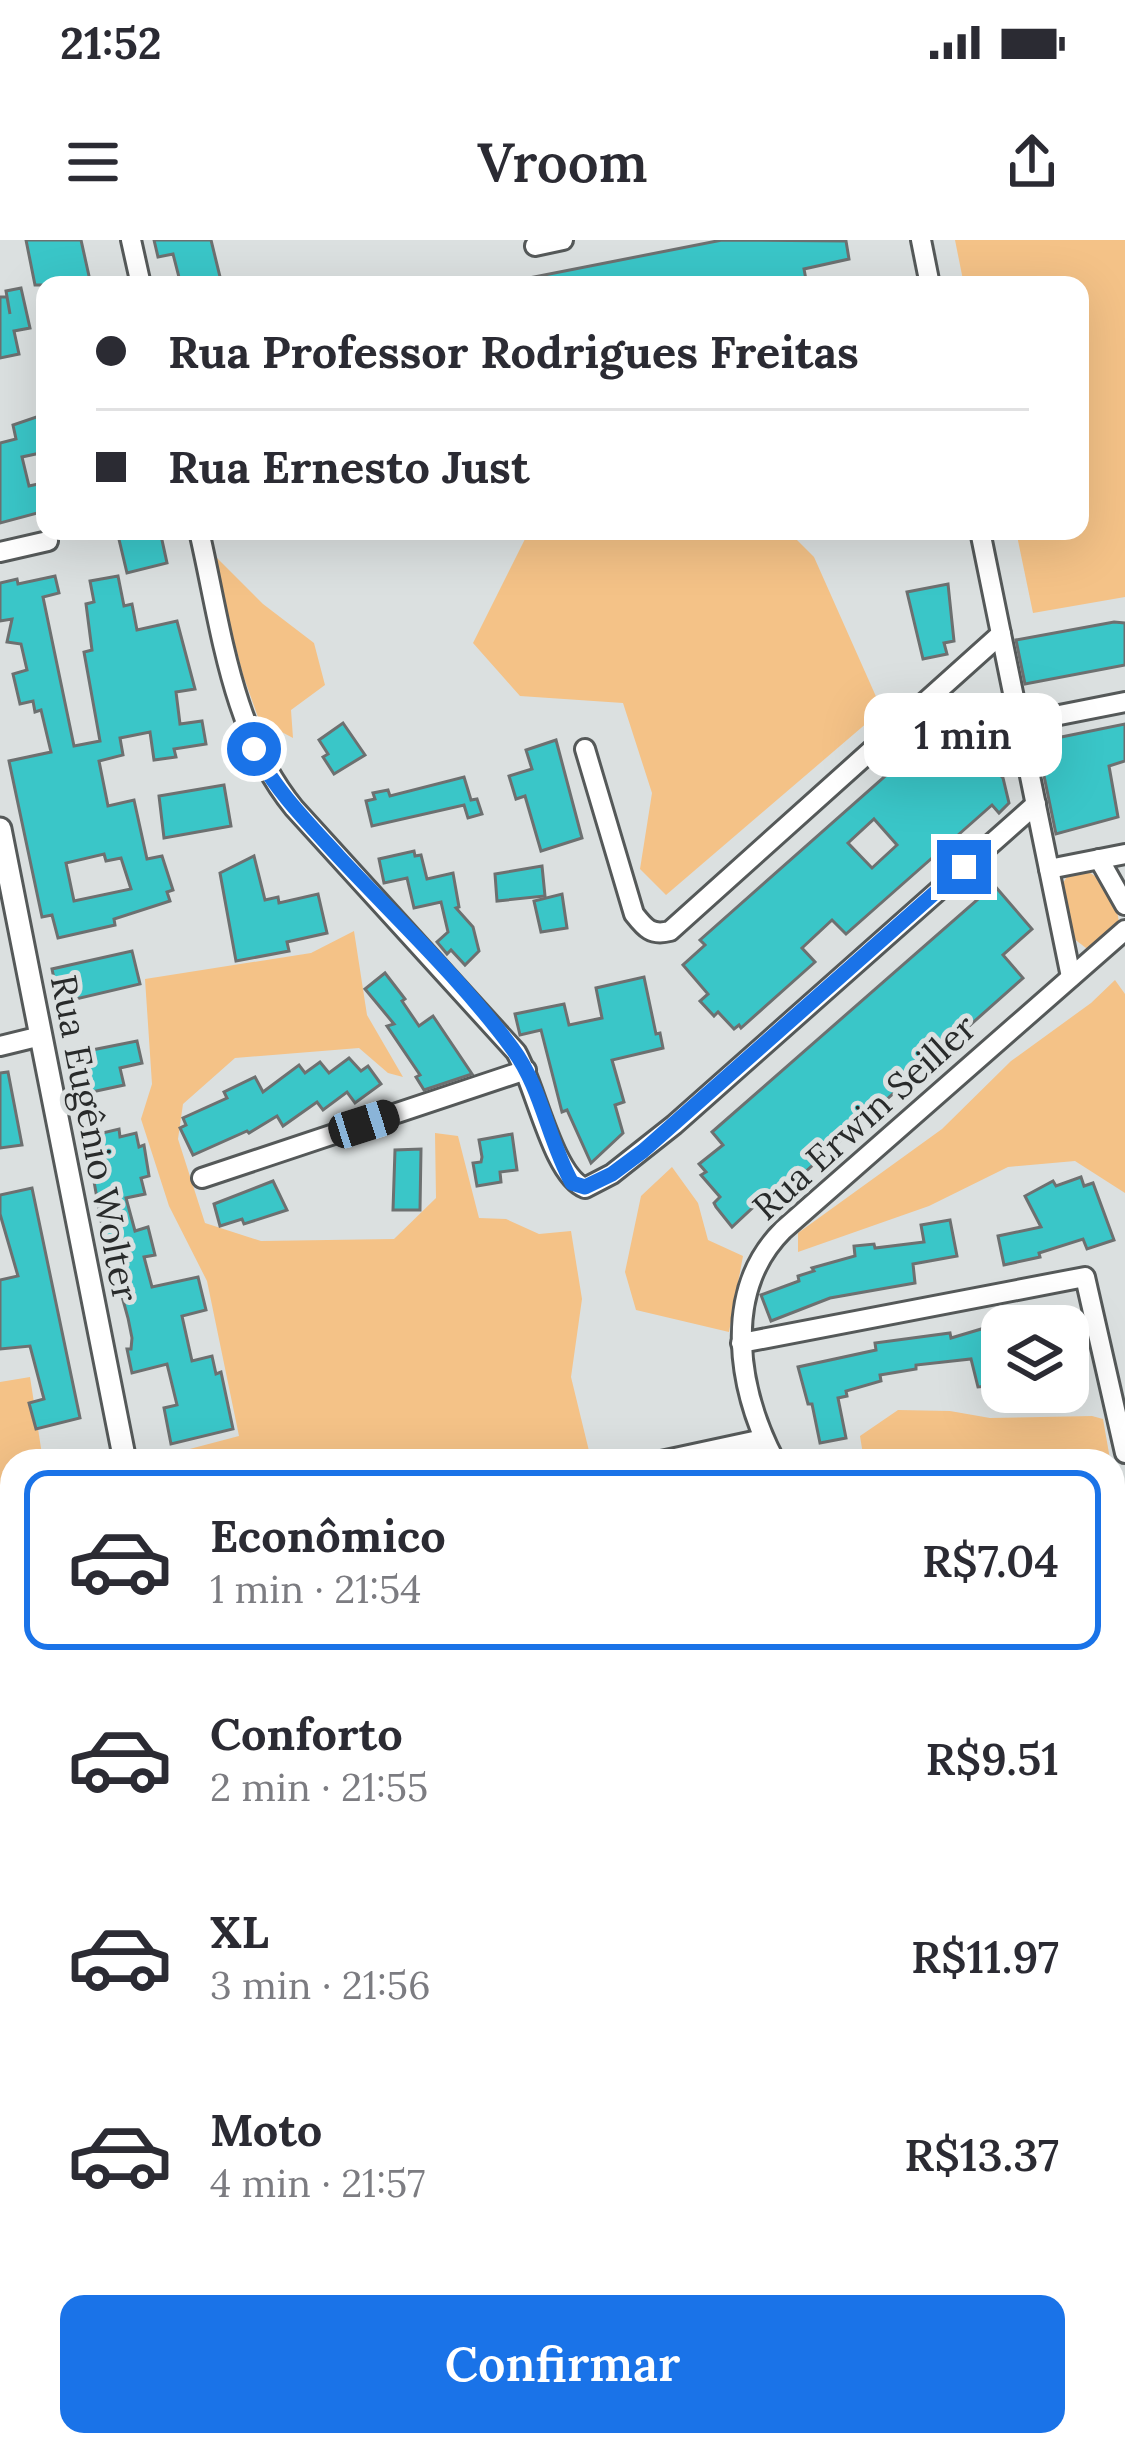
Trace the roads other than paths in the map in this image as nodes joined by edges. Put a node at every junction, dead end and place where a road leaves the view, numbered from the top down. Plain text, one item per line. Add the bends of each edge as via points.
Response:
1 (131, 240) edge
2 (563, 240) edge
3 (921, 240) edge
4 (536, 245) dead end
5 (139, 276) edge
6 (928, 276) edge
7 (201, 540) edge
8 (982, 540) edge
9 (47, 541) dead end
10 (0, 552) edge
11 (1001, 634) junction
12 (1125, 702) edge
13 (1019, 723) junction
14 (585, 749) dead end
15 (1036, 803) junction
16 (0, 829) edge
17 (1125, 854) edge
18 (1099, 859) junction
19 (1049, 869) junction
20 (1125, 905) edge
21 (1125, 930) edge
22 (1072, 976) junction
23 (41, 1036) junction
24 (0, 1046) edge
25 (526, 1070) junction
26 (202, 1178) dead end
27 (742, 1343) junction
28 (763, 1439) junction
29 (123, 1449) edge
30 (717, 1449) edge
31 (768, 1449) edge
32 (1124, 1449) edge

1 - 5 street
2 - 4 street
3 - 6 street
7 - 25 street via 244,723 265,771
8 - 11 street
9 - 10 street
11 - 13 street
11 - 14 street via 670,931 645,929 634,914
12 - 13 street
13 - 15 street
15 - 19 street
15 - 25 street via 612,1174 585,1187 572,1183
16 - 23 street, Rua Eugênio Wolter
17 - 18 street
18 - 19 street
18 - 20 street
19 - 22 street
21 - 22 street, Rua Erwin Seiller
22 - 27 street, Rua Erwin Seiller via 771,1242 748,1292
23 - 24 street
23 - 29 street, Rua Eugênio Wolter
25 - 26 street
27 - 28 street, Rua Erwin Seiller via 746,1391
27 - 32 street via 1085,1277
28 - 30 street
28 - 31 street, Rua Erwin Seiller

